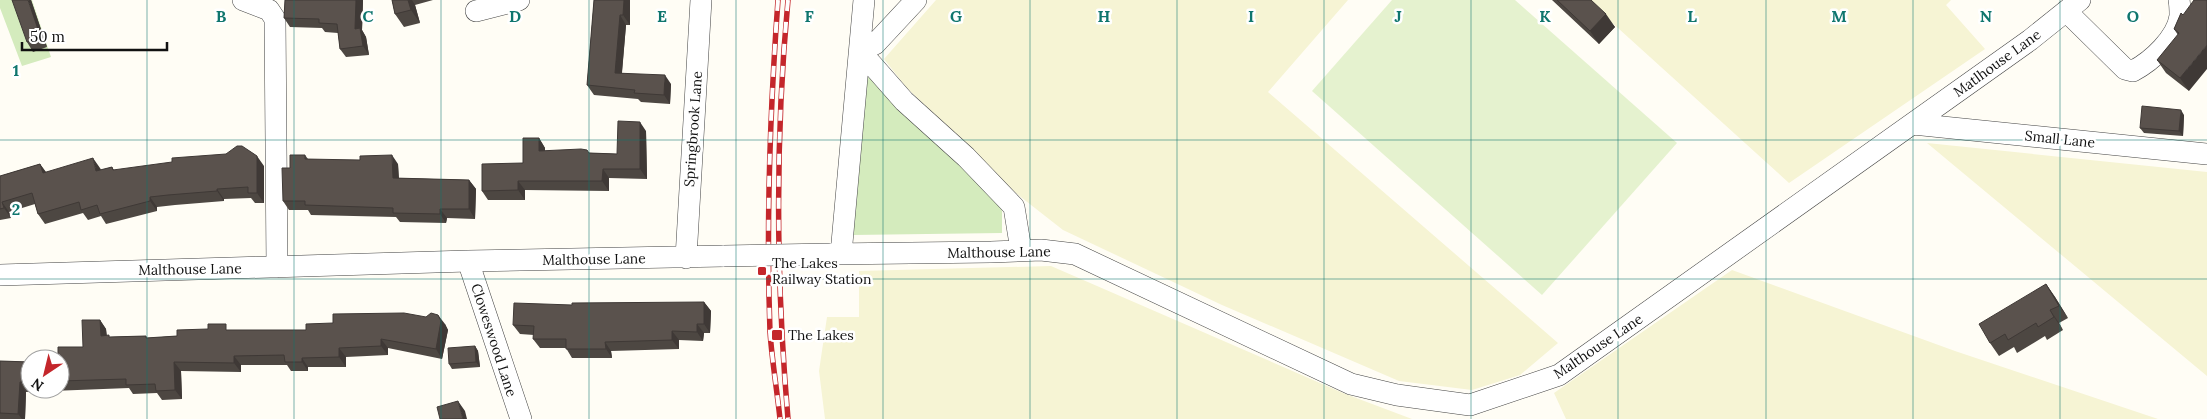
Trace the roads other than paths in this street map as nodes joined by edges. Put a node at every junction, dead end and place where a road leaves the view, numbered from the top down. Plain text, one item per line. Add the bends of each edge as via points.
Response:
1 (243, 0) edge
2 (519, 0) edge
3 (701, 0) edge
4 (864, 0) edge
5 (916, 0) edge
6 (2180, 0) edge
7 (2073, 5) edge
8 (476, 11) dead end
9 (1913, 124) junction
10 (2207, 154) edge
11 (1021, 250) junction
12 (835, 254) junction
13 (686, 258) junction
14 (468, 261) junction
15 (277, 267) junction
16 (0, 275) edge
17 (521, 419) edge

1 - 15 street via 269,10 275,19
2 - 8 street
3 - 13 street, Springbrook Lane
4 - 12 street
5 - 11 street via 875,44 860,51 904,101 966,157 1014,207
6 - 7 street via 2176,29 2155,56 2133,72 2125,69
7 - 9 street, Matlhouse Lane
9 - 10 street, Small Lane
9 - 11 street, Malthouse Lane via 1559,375 1470,405 1397,395 1351,384 1075,254
11 - 12 street, Malthouse Lane
12 - 13 street, Malthouse Lane, bridge
13 - 14 street, Malthouse Lane
14 - 15 street, Malthouse Lane
14 - 17 street, Cloweswood Lane
15 - 16 street, Malthouse Lane

